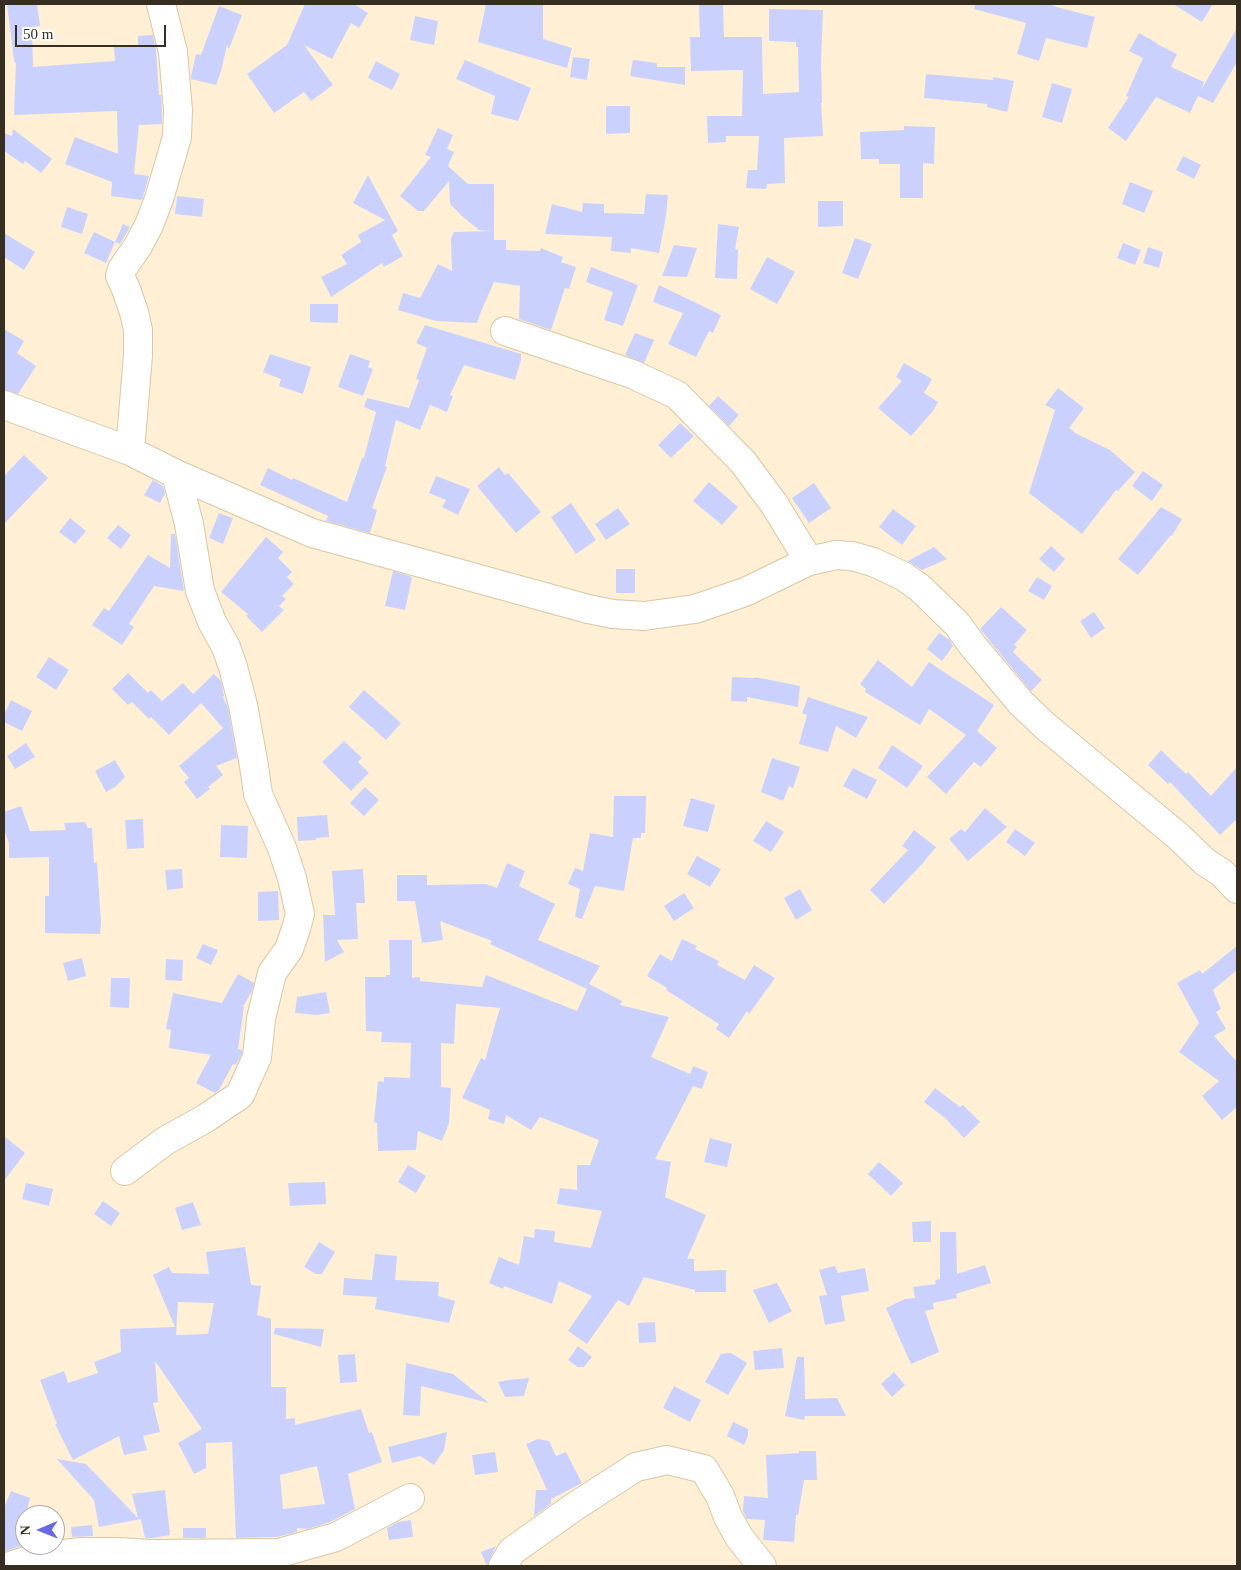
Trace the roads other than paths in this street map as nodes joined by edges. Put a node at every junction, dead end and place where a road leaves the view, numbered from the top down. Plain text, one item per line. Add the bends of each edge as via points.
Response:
1 (160, 4) edge
2 (505, 331) dead end
3 (4, 406) edge
4 (130, 451) junction
5 (176, 474) junction
6 (809, 561) junction
7 (1237, 889) edge
8 (126, 1171) dead end
9 (410, 1498) dead end
10 (44, 1561) edge
11 (10, 1566) edge
12 (503, 1566) edge
13 (762, 1566) edge

1 - 4 street via 173,52 177,137 149,225 120,276 138,330
2 - 6 street via 632,374 677,395 743,462
3 - 4 street
4 - 5 street
5 - 6 street via 312,533 613,614 644,616 695,609 745,592
5 - 8 street via 189,524 200,591 233,668 243,705 258,794 282,848 300,914 289,948 272,973 261,1018 257,1057 240,1095 165,1141
6 - 7 street via 836,554 852,556 903,576 920,588 958,624 1021,703 1044,725
9 - 10 street via 336,1538 279,1553 91,1552
10 - 11 street
12 - 13 street via 512,1551 636,1467 667,1460 704,1469 739,1537

